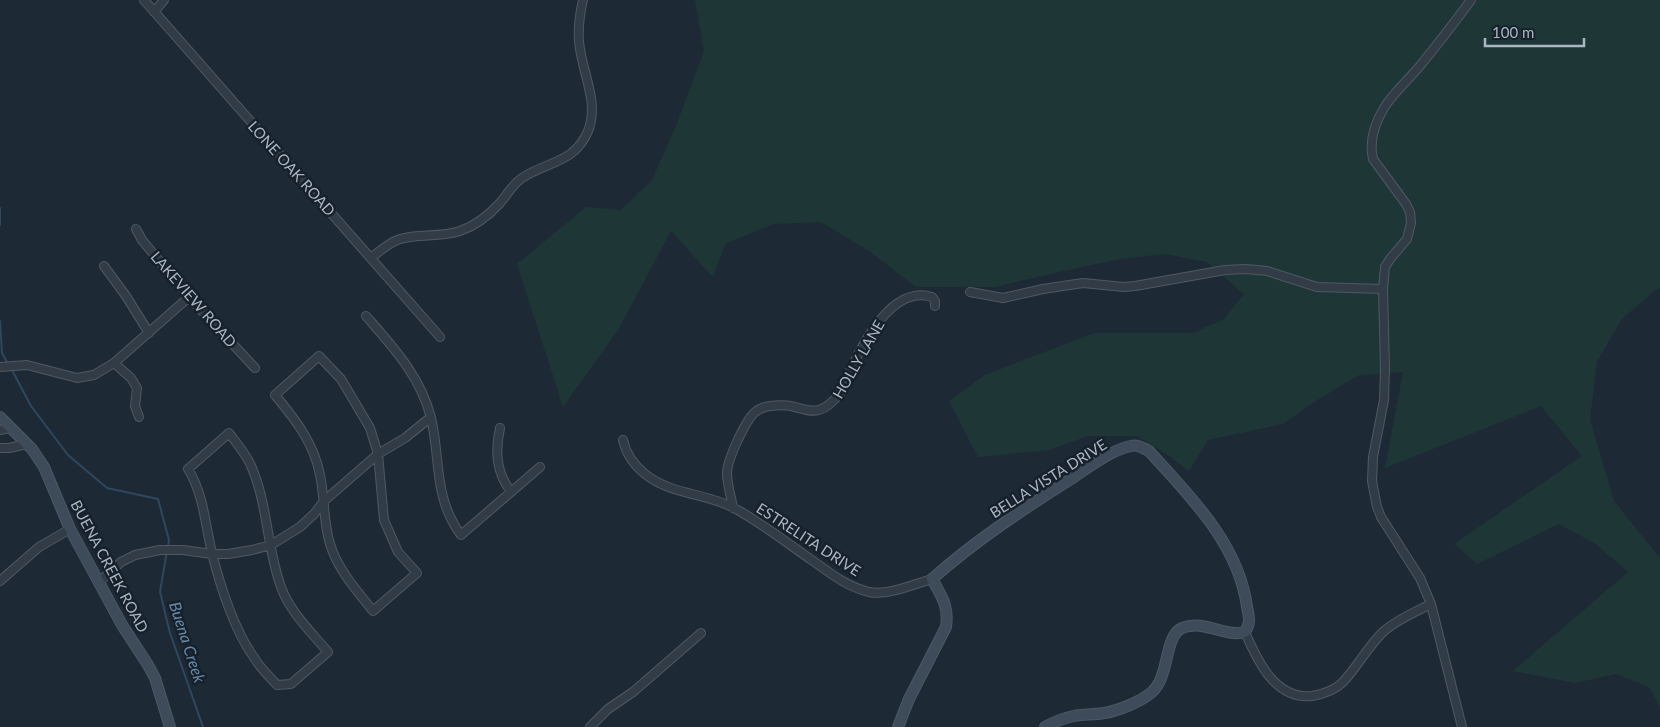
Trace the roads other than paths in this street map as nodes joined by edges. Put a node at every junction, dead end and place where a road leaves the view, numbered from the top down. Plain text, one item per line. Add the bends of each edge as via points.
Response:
1 (144, 0) edge
2 (164, 0) edge
3 (584, 0) edge
4 (1471, 0) edge
5 (154, 12) junction
6 (136, 229) dead end
7 (371, 258) junction
8 (104, 266) dead end
9 (1382, 288) junction
10 (970, 292) dead end
11 (189, 297) junction
12 (935, 306) dead end
13 (366, 316) dead end
14 (149, 333) junction
15 (440, 337) dead end
16 (114, 363) junction
17 (0, 367) edge
18 (255, 368) dead end
19 (0, 417) edge
20 (140, 417) dead end
21 (430, 417) junction
22 (500, 428) dead end
23 (5, 429) edge
24 (623, 440) dead end
25 (27, 444) junction
26 (0, 448) edge
27 (378, 454) junction
28 (540, 467) dead end
29 (511, 492) junction
30 (324, 501) junction
31 (733, 508) junction
32 (70, 530) junction
33 (271, 545) junction
34 (212, 554) junction
35 (932, 579) junction
36 (0, 581) edge
37 (98, 582) junction
38 (1431, 604) junction
39 (1245, 632) junction
40 (701, 633) dead end
41 (170, 727) edge
42 (590, 727) edge
43 (898, 727) edge
44 (1045, 727) edge
45 (1462, 727) edge

1 - 5 street, LONE OAK ROAD
2 - 5 street
3 - 7 street via 578,40 592,113 588,131 579,146 562,160 521,179 482,220 461,231 440,236 400,239
4 - 9 street via 1385,107 1374,131 1373,159 1406,204 1412,223 1407,239 1386,267
5 - 7 street, LONE OAK ROAD
6 - 11 street, LAKEVIEW ROAD
7 - 15 street, LONE OAK ROAD
8 - 14 street
9 - 10 street via 1317,286 1267,271 1246,269 1135,286 1084,283 1003,298
9 - 38 street via 1384,400 1373,464 1373,492 1381,517 1420,578
11 - 14 street
11 - 18 street, LAKEVIEW ROAD
12 - 31 street, HOLLY LANE via 932,297 920,294 898,302 885,313 873,328 841,392 826,407 812,412 776,405 754,413 729,462 727,472
13 - 21 street via 400,355 419,386
14 - 16 street
16 - 17 street via 94,375 77,378 28,365
16 - 20 street via 137,388 135,406
19 - 23 street, BUENA CREEK ROAD
21 - 27 street via 406,438
21 - 29 street via 443,502 461,534
22 - 29 street via 497,461
23 - 25 street, BUENA CREEK ROAD
24 - 31 street, ESTRELITA DRIVE via 626,452 646,475 681,492
25 - 26 street
25 - 32 street, BUENA CREEK ROAD via 44,467
27 - 30 street
27 - 30 street via 370,428 346,387 319,356 276,395 309,441 320,473
27 - 30 street via 384,520 398,552 417,573 374,611 335,559 326,528
28 - 29 street
30 - 33 street via 300,527
31 - 35 street, ESTRELITA DRIVE via 848,585 872,593 894,591
32 - 36 street via 39,547
32 - 37 street, BUENA CREEK ROAD
33 - 34 street
33 - 34 street via 252,468 229,433 188,469 200,494
33 - 34 street via 282,589 294,611 328,652 287,686 278,685 255,660 241,636
34 - 37 street via 163,550 135,555
35 - 39 street, BELLA VISTA DRIVE via 962,552 1017,513 1108,455 1132,445 1138,446 1149,451 1212,523 1236,567 1246,596 1250,625
35 - 43 street via 945,601 946,627
37 - 41 street, BUENA CREEK ROAD via 155,678
38 - 39 street via 1384,632 1342,683 1322,695 1304,697 1277,684 1258,661
38 - 45 street
39 - 44 street via 1237,634 1195,626 1182,628 1171,640 1164,675 1150,694 1122,708 1074,716
40 - 42 street

